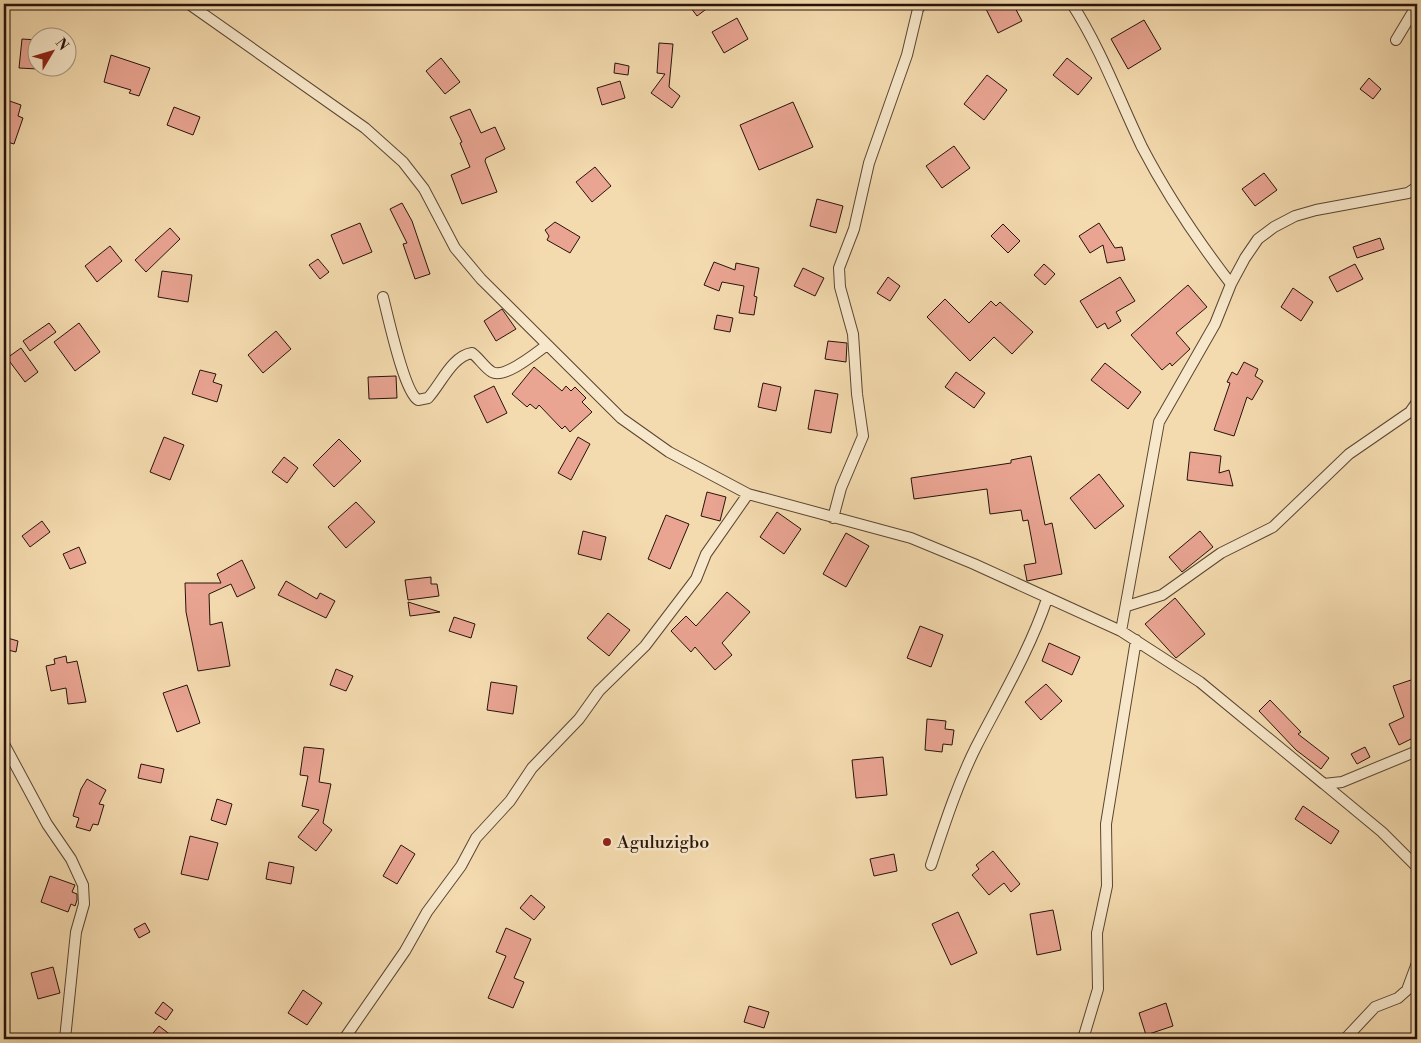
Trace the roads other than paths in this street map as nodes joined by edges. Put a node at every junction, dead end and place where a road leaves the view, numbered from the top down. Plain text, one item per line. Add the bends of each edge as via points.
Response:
1 (189, 4) edge
2 (922, 4) edge
3 (1072, 4) edge
4 (1417, 5) edge
5 (1396, 40) dead end
6 (1417, 187) edge
7 (1230, 284) junction
8 (383, 297) dead end
9 (547, 345) junction
10 (1417, 402) edge
11 (748, 494) junction
12 (833, 518) junction
13 (1047, 599) junction
14 (1127, 606) junction
15 (1122, 631) junction
16 (1136, 640) junction
17 (4, 744) edge
18 (1417, 751) edge
19 (1324, 784) junction
20 (931, 865) dead end
21 (1417, 867) edge
22 (1417, 962) edge
23 (65, 1039) edge
24 (344, 1039) edge
25 (1083, 1039) edge
26 (1345, 1039) edge

1 - 9 street via 365,128 403,162 424,190 455,248
2 - 12 street via 879,132 854,229 839,268 840,287 853,334 863,436 841,488
3 - 7 street via 1090,33 1144,150 1177,208
4 - 5 street
6 - 7 street via 1408,193 1316,210 1288,220 1258,239
7 - 14 street via 1215,324 1160,422
8 - 9 street via 405,378 412,396 418,400 428,398 452,366 466,354 472,353 492,372 501,373
9 - 11 street via 621,418 669,452
10 - 14 street via 1410,412 1343,460 1273,526 1221,553 1162,595
11 - 12 street
11 - 24 street via 706,554 696,579 645,646 599,691 579,719 532,768 510,801 476,838 462,866 427,912 405,951
12 - 13 street via 911,538
13 - 15 street
13 - 20 street via 1036,632 972,756
14 - 15 street
15 - 16 street
16 - 19 street via 1200,682
16 - 25 street via 1106,824 1107,886 1098,933 1098,989
17 - 23 street via 83,885 84,904 76,932
18 - 19 street via 1342,782
19 - 21 street via 1382,832
22 - 26 street via 1407,990 1398,998 1375,1007

